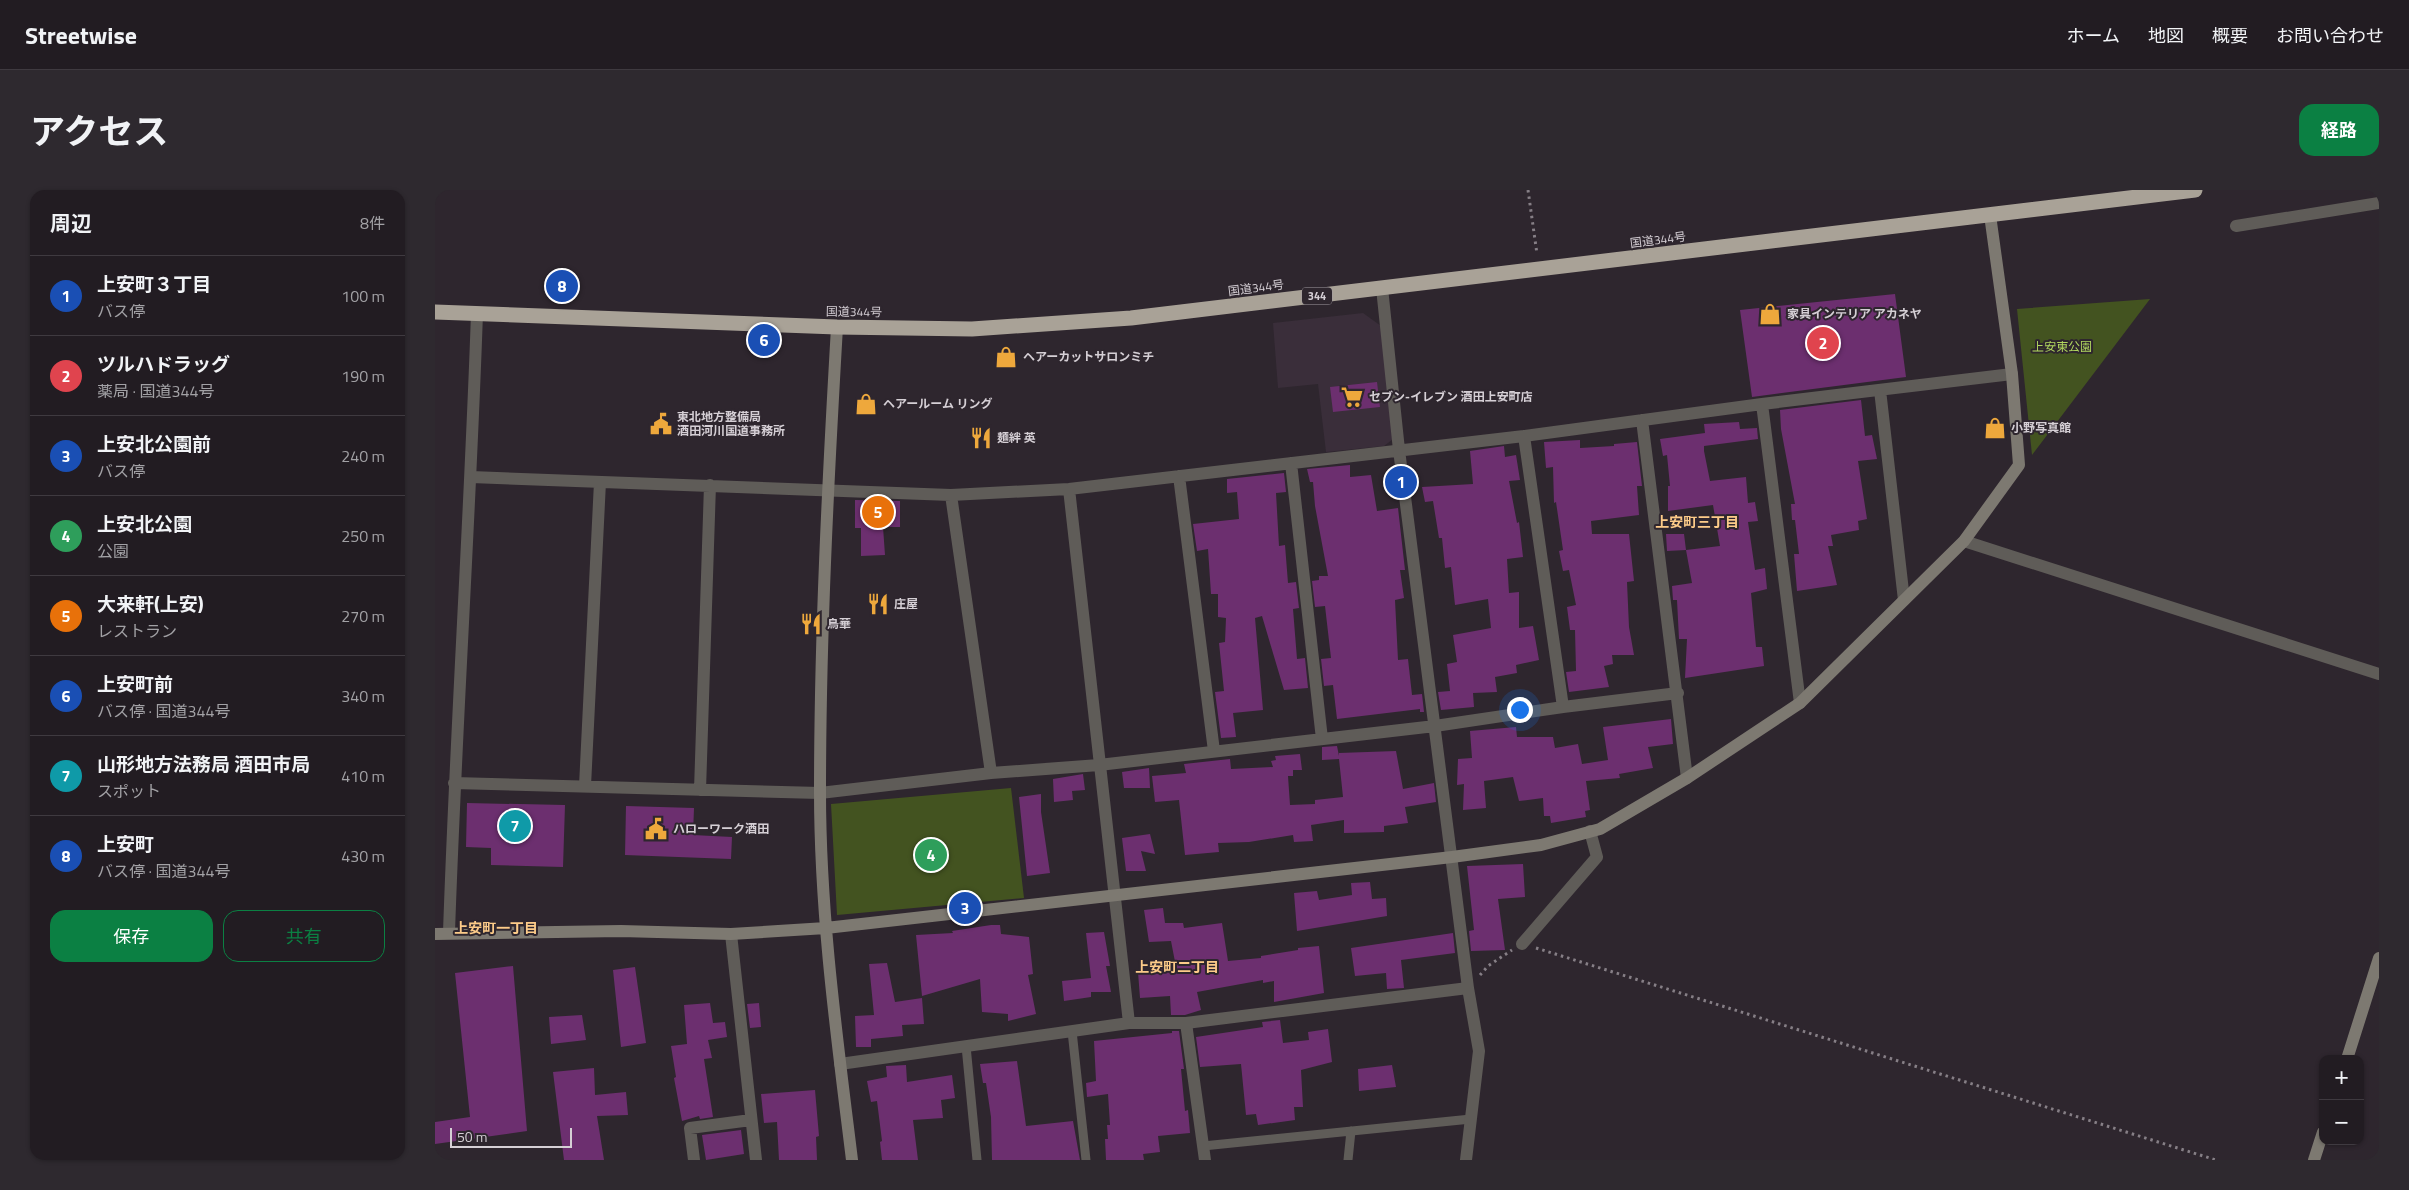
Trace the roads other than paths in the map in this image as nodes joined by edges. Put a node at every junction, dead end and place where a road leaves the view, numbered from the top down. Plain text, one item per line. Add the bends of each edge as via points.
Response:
1 (2195, 190) edge
2 (2379, 203) edge
3 (1990, 215) junction
4 (2236, 226) dead end
5 (1383, 288) junction
6 (435, 312) edge
7 (477, 313) junction
8 (837, 327) junction
9 (2012, 374) junction
10 (1880, 390) junction
11 (1762, 404) junction
12 (1642, 420) junction
13 (1524, 436) junction
14 (1399, 450) junction
15 (1291, 463) junction
16 (1179, 476) junction
17 (471, 477) junction
18 (600, 482) junction
19 (710, 485) junction
20 (1069, 489) junction
21 (828, 490) junction
22 (951, 495) junction
23 (1964, 541) junction
24 (1904, 600) junction
25 (2379, 674) edge
26 (1678, 693) junction
27 (1800, 703) junction
28 (1563, 707) junction
29 (1435, 726) junction
30 (1322, 739) junction
31 (1213, 751) junction
32 (1099, 765) junction
33 (991, 774) junction
34 (1687, 778) junction
35 (454, 783) junction
36 (585, 786) junction
37 (700, 790) junction
38 (820, 793) junction
39 (1590, 831) junction
40 (1452, 857) junction
41 (1114, 896) junction
42 (826, 928) junction
43 (449, 932) junction
44 (435, 934) edge
45 (731, 934) junction
46 (1522, 944) road end
47 (2379, 958) edge
48 (1468, 988) junction
49 (1129, 1023) junction
50 (1186, 1023) junction
51 (1072, 1031) junction
52 (966, 1046) junction
53 (2348, 1055) edge
54 (840, 1064) junction
55 (1471, 1119) junction
56 (751, 1120) junction
57 (1351, 1131) junction
58 (2319, 1144) edge
59 (1203, 1146) junction
60 (694, 1160) edge
61 (756, 1160) edge
62 (852, 1160) edge
63 (977, 1160) edge
64 (1086, 1160) edge
65 (1205, 1160) edge
66 (1348, 1160) edge
67 (1466, 1160) edge
68 (2314, 1160) edge

1 - 3 highway, 国道344号 / 344
2 - 4 street
3 - 5 highway, 国道344号 / 344
3 - 9 street
5 - 8 highway, 国道344号 / 344 via 1044,325 971,329
5 - 14 street
6 - 7 highway, 国道344号 / 344
7 - 8 highway, 国道344号 / 344
7 - 17 street
8 - 21 street
9 - 10 street
9 - 23 street via 2019,465
10 - 11 street
10 - 24 street
11 - 12 street
11 - 27 street
12 - 13 street
12 - 26 street
13 - 14 street
13 - 28 street
14 - 15 street
14 - 29 street
15 - 16 street
15 - 30 street
16 - 20 street
16 - 31 street
17 - 18 street
17 - 35 street
18 - 19 street
18 - 36 street
19 - 21 street
19 - 37 street
20 - 22 street
20 - 32 street
21 - 22 street
21 - 38 street
22 - 33 street
23 - 24 street
23 - 25 street
24 - 27 street
26 - 28 street
26 - 34 street
27 - 34 street
28 - 29 street
29 - 30 street
29 - 40 street
30 - 31 street
31 - 32 street
32 - 33 street
32 - 41 street
33 - 38 street
34 - 39 street via 1600,829
35 - 36 street
35 - 43 street
36 - 37 street
37 - 38 street
38 - 42 street
39 - 40 street via 1541,845
39 - 46 street via 1597,857
40 - 41 street
40 - 48 street
41 - 42 street
41 - 49 street
42 - 45 street
42 - 54 street
43 - 44 street
43 - 45 street
45 - 56 street
47 - 53 street
48 - 50 street
48 - 55 street via 1479,1051
49 - 50 street
49 - 51 street
50 - 59 street
51 - 52 street
51 - 64 lane
52 - 54 street
52 - 63 lane
54 - 62 street
55 - 57 lane
55 - 67 street
56 - 60 street via 691,1128
56 - 61 street
57 - 59 lane
57 - 66 lane
58 - 68 street
59 - 65 street

